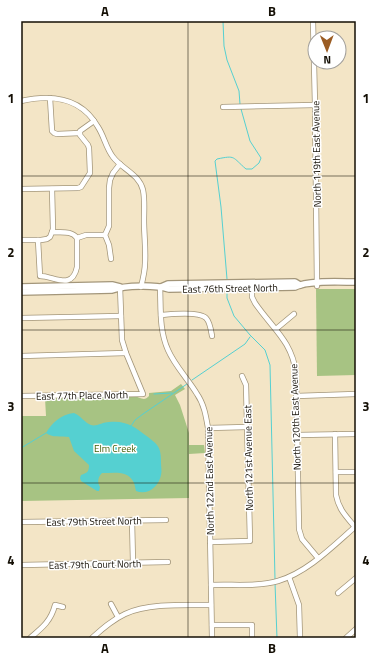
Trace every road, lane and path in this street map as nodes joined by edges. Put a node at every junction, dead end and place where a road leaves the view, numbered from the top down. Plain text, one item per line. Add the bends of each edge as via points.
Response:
1 (312, 21) edge
2 (50, 98) junction
3 (21, 101) edge
4 (315, 105) junction
5 (223, 107) dead end
6 (94, 121) junction
7 (80, 133) junction
8 (120, 164) junction
9 (21, 189) edge
10 (52, 189) junction
11 (52, 232) junction
12 (105, 235) junction
13 (76, 238) junction
14 (21, 240) edge
15 (38, 240) junction
16 (111, 259) dead end
17 (356, 282) edge
18 (252, 285) junction
19 (317, 285) junction
20 (21, 287) edge
21 (141, 287) junction
22 (160, 287) junction
23 (120, 288) junction
24 (21, 292) edge
25 (294, 314) dead end
26 (161, 315) junction
27 (121, 316) junction
28 (21, 318) edge
29 (276, 330) junction
30 (212, 336) dead end
31 (126, 353) junction
32 (21, 356) edge
33 (242, 376) dead end
34 (356, 394) edge
35 (21, 396) edge
36 (296, 396) junction
37 (247, 427) junction
38 (208, 428) junction
39 (335, 434) junction
40 (356, 434) edge
41 (297, 435) junction
42 (336, 472) junction
43 (356, 472) edge
44 (132, 520) junction
45 (166, 520) dead end
46 (21, 522) edge
47 (356, 527) edge
48 (210, 542) junction
49 (318, 558) junction
50 (168, 562) dead end
51 (133, 563) junction
52 (21, 565) edge
53 (289, 577) junction
54 (356, 578) edge
55 (211, 585) junction
56 (338, 593) dead end
57 (111, 604) dead end
58 (211, 605) junction
59 (63, 607) dead end
60 (118, 617) junction
61 (212, 625) junction
62 (356, 629) edge
63 (30, 638) edge
64 (92, 638) edge
65 (212, 638) edge
66 (252, 638) edge
67 (300, 638) edge
68 (346, 638) edge

1 - 4 street, North 119th East Avenue
2 - 3 street
2 - 6 street via 70,101 89,114
2 - 7 street via 52,131 57,134
4 - 5 street
4 - 19 street, North 119th East Avenue
6 - 7 street
6 - 8 street via 109,152
7 - 10 street via 89,148 90,173 79,188
8 - 12 street via 110,180 109,226
8 - 21 street via 138,179 144,195 145,265
9 - 10 street
10 - 11 street
11 - 13 street via 71,233
11 - 15 street via 47,238
12 - 13 street
12 - 16 street via 110,245
13 - 15 street via 77,267 74,275 64,280 40,276
14 - 15 street
17 - 19 main road, East 76th Street North
18 - 19 main road, East 76th Street North via 294,282 300,285
18 - 22 main road, East 76th Street North via 169,289
18 - 29 street, North 120th East Avenue via 255,303
20 - 23 main road, East 76th Street North via 112,285
21 - 22 main road, East 76th Street North
21 - 23 main road, East 76th Street North
22 - 26 street, North 122nd East Avenue
23 - 24 main road, East 76th Street North
23 - 27 street
25 - 29 street
26 - 30 street via 204,316 209,323
26 - 38 street, North 122nd East Avenue via 167,348 198,395
27 - 28 street
27 - 31 street via 122,340
29 - 36 street, North 120th East Avenue via 294,361
31 - 32 street
31 - 35 street, East 77th Place North via 143,394
33 - 37 street, North 121st Avenue East via 246,385
34 - 36 street
36 - 41 street, North 120th East Avenue
37 - 38 street
37 - 48 street, North 121st Avenue East via 250,541
38 - 48 street, North 122nd East Avenue
39 - 40 street
39 - 41 street
39 - 42 street
41 - 49 street, North 120th East Avenue via 298,529 302,539
42 - 43 street
42 - 47 street via 338,505
44 - 45 street, East 79th Street North
44 - 46 street, East 79th Street North
44 - 51 street
47 - 49 street
48 - 55 street, North 122nd East Avenue
49 - 53 street
50 - 51 street, East 79th Court North
51 - 52 street, East 79th Court North
53 - 55 street via 257,584
53 - 67 street via 299,605
54 - 56 street
55 - 58 street, North 122nd East Avenue
57 - 60 street
58 - 60 street via 150,607
58 - 61 street, North 122nd East Avenue
59 - 63 street via 55,605 50,620
60 - 64 street
61 - 65 street, North 122nd East Avenue
61 - 66 street via 252,625
62 - 68 street

